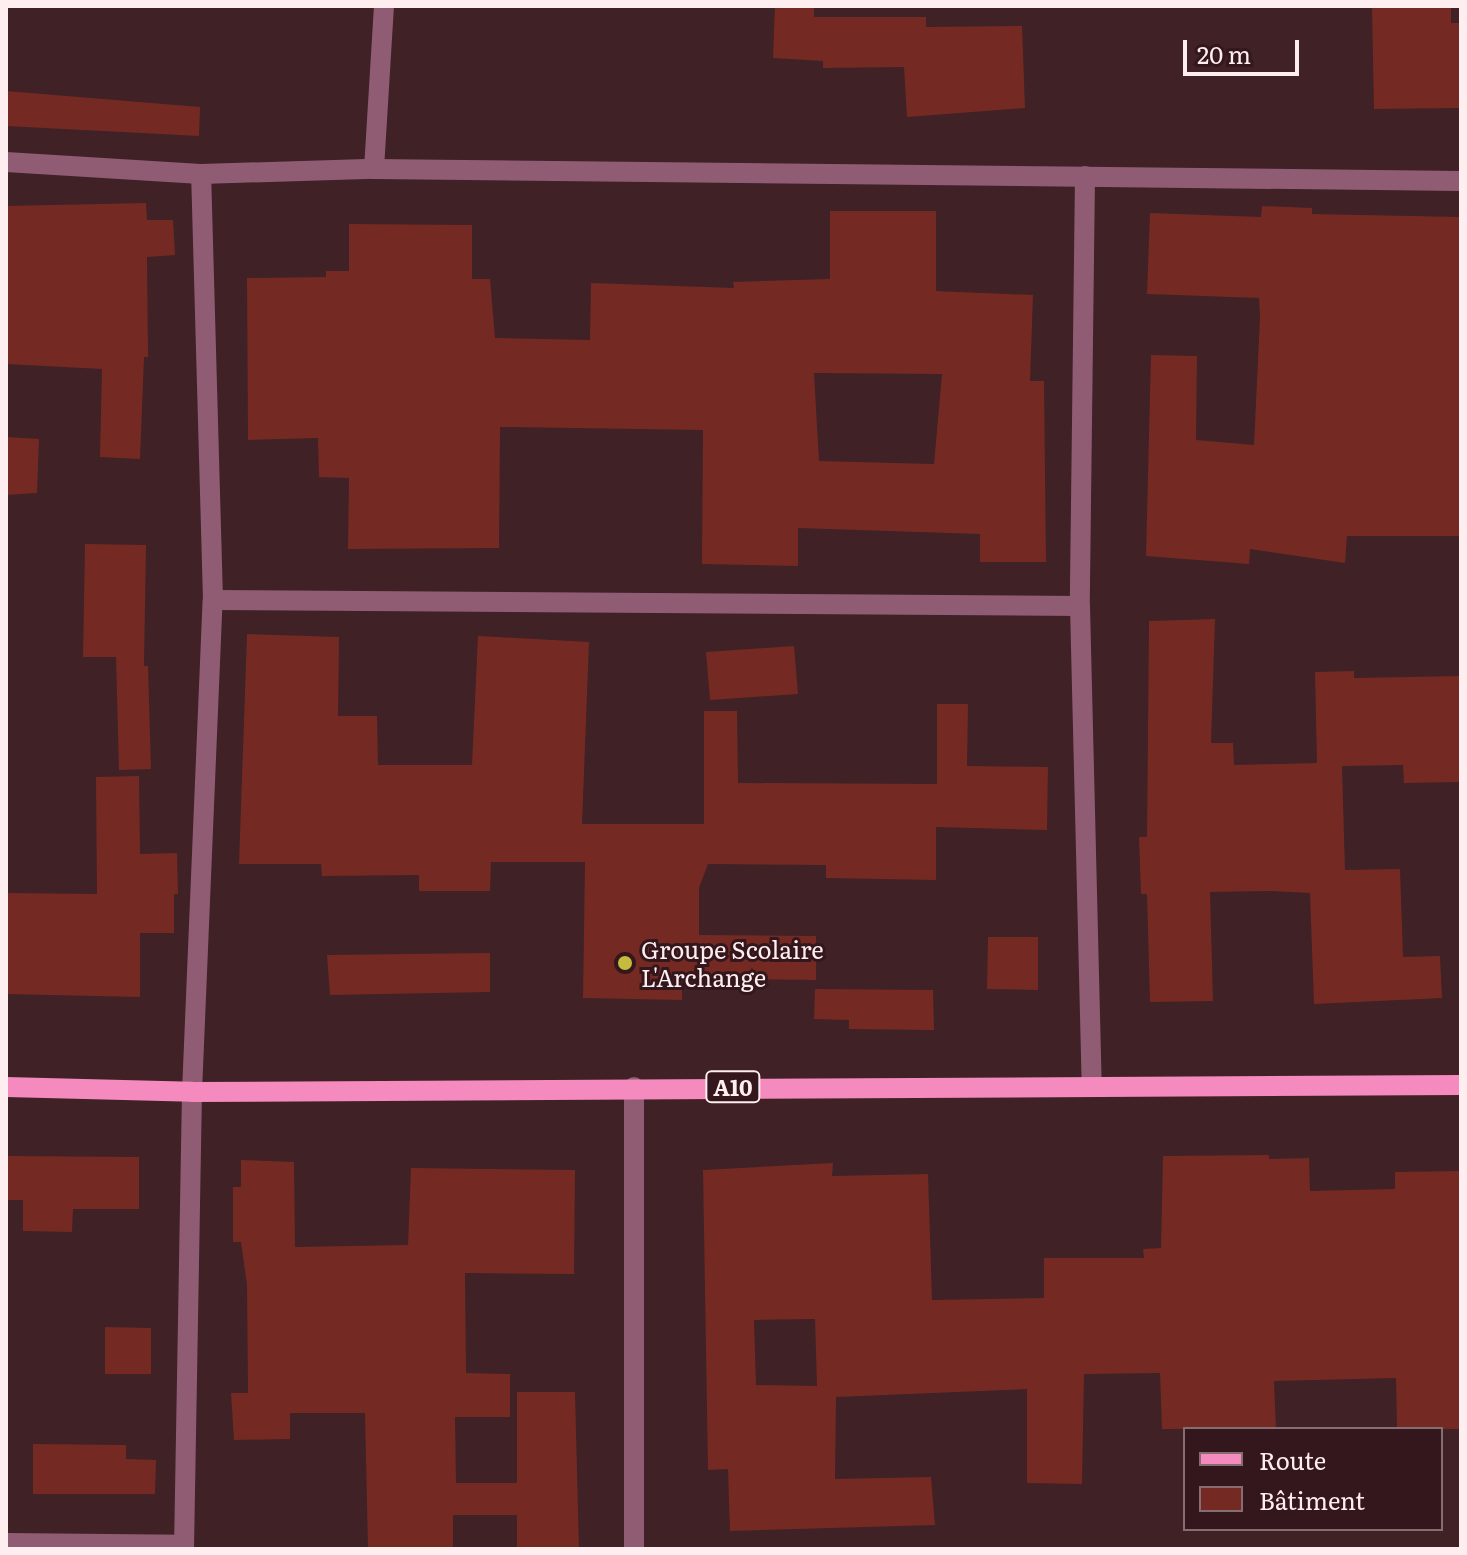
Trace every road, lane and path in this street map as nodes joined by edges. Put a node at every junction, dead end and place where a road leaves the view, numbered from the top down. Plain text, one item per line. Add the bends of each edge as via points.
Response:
1 (384, 6) edge
2 (6, 162) edge
3 (374, 169) junction
4 (201, 174) junction
5 (1085, 176) junction
6 (1461, 181) edge
7 (213, 600) junction
8 (1080, 606) junction
9 (1461, 1085) edge
10 (1092, 1086) junction
11 (6, 1087) edge
12 (634, 1087) junction
13 (192, 1092) junction
14 (6, 1543) edge
15 (184, 1547) edge
16 (634, 1549) edge

1 - 3 street
2 - 4 street
3 - 4 street
3 - 5 street
4 - 7 street
5 - 6 street
5 - 8 street
7 - 8 street
7 - 13 street
8 - 10 street
9 - 10 main road, A10
10 - 12 main road, A10
11 - 13 main road, A10
12 - 13 main road, A10
12 - 16 street
13 - 15 street
14 - 15 street

